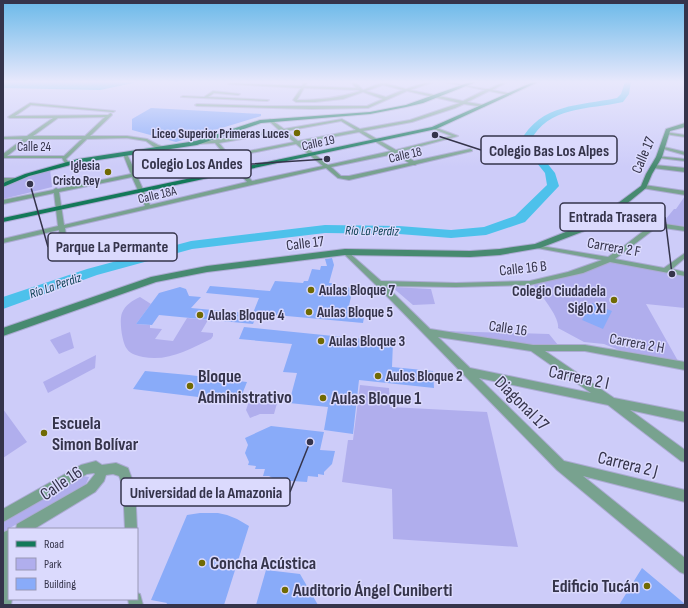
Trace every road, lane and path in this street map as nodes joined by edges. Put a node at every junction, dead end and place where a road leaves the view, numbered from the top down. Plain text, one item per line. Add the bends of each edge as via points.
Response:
1 (20, 110) edge
2 (106, 110) edge
3 (384, 110) edge
4 (444, 110) edge
5 (473, 110) edge
6 (57, 116) junction
7 (109, 116) junction
8 (270, 120) junction
9 (685, 125) edge
10 (434, 128) junction
11 (283, 130) junction
12 (360, 130) junction
13 (667, 133) junction
14 (685, 136) edge
15 (28, 137) junction
16 (87, 137) junction
17 (3, 138) edge
18 (377, 141) junction
19 (216, 142) junction
20 (298, 142) junction
21 (198, 143) junction
22 (662, 147) junction
23 (155, 148) junction
24 (470, 150) dead end
25 (395, 152) junction
26 (125, 154) junction
27 (313, 154) junction
28 (685, 154) edge
29 (3, 156) edge
30 (230, 156) junction
31 (65, 157) junction
32 (659, 157) junction
33 (685, 160) edge
34 (68, 164) junction
35 (415, 164) junction
36 (329, 167) junction
37 (654, 167) junction
38 (240, 170) junction
39 (685, 170) edge
40 (134, 175) junction
41 (3, 180) edge
42 (14, 180) junction
43 (252, 183) junction
44 (3, 184) edge
45 (644, 187) junction
46 (56, 190) junction
47 (141, 190) junction
48 (685, 193) edge
49 (3, 202) edge
50 (148, 207) junction
51 (59, 208) junction
52 (605, 217) junction
53 (3, 220) edge
54 (656, 224) junction
55 (61, 227) junction
56 (685, 229) edge
57 (3, 241) edge
58 (64, 244) dead end
59 (537, 246) junction
60 (345, 252) junction
61 (685, 255) edge
62 (608, 260) junction
63 (666, 270) junction
64 (685, 274) edge
65 (379, 283) junction
66 (3, 332) edge
67 (427, 332) junction
68 (533, 348) junction
69 (585, 348) joint
70 (685, 366) edge
71 (465, 371) junction
72 (609, 400) junction
73 (685, 417) edge
74 (685, 457) edge
75 (561, 466) junction
76 (101, 471) junction
77 (685, 496) edge
78 (3, 516) edge
79 (24, 528) edge
80 (131, 528) edge
81 (8, 551) edge
82 (685, 568) edge
83 (4, 605) edge

1 - 6 street via 10,117
2 - 7 street via 113,111
3 - 8 main road
4 - 12 street via 411,121
5 - 10 main road, Calle 19
6 - 7 street
6 - 15 street
7 - 16 street
8 - 11 street
8 - 21 main road
9 - 13 main road, Calle 17 via 672,128
10 - 18 main road, Calle 19
10 - 25 street, Calle 18A via 456,136
11 - 12 street via 342,120
11 - 19 street
11 - 20 street
12 - 18 street
12 - 20 street
13 - 14 street
13 - 22 main road, Calle 17
15 - 16 street
15 - 17 street
15 - 29 street
16 - 23 street via 138,138 147,140
16 - 31 street
18 - 25 street
18 - 27 main road, Calle 19
19 - 21 street
19 - 30 street
20 - 27 street
20 - 30 street
21 - 23 main road via 168,149
22 - 28 street
22 - 32 main road, Calle 17
23 - 26 main road
24 - 35 street, Calle 18
25 - 35 street
25 - 36 street, Calle 18A
26 - 34 main road
26 - 40 street
27 - 36 street
27 - 38 main road, Calle 19
29 - 31 street, Calle 24
30 - 38 street
30 - 40 street
31 - 34 street via 64,160
32 - 33 street
32 - 37 main road, Calle 17
34 - 42 main road
35 - 36 street, Calle 18 via 349,178 340,177
36 - 43 street, Calle 18A
37 - 39 street
37 - 45 main road, Calle 17
38 - 43 street
38 - 47 main road, Calle 19
40 - 46 street
40 - 47 street
41 - 42 street
42 - 44 main road
43 - 50 street, Calle 18A
45 - 48 street
45 - 52 main road, Calle 17
46 - 49 street
46 - 51 street
47 - 50 street
47 - 51 main road, Calle 19
50 - 55 street, Calle 18A
51 - 53 main road, Calle 19
51 - 55 street
52 - 54 street
52 - 59 main road, Calle 17
54 - 56 street
54 - 62 street, Calle 16 B
55 - 57 street, Calle 18A
55 - 58 street
59 - 60 main road, Calle 17 via 470,254
59 - 62 street, Carrera 2 F
60 - 65 street, Diagonal 17
60 - 66 main road, Calle 17 via 176,274 123,289
61 - 63 street
62 - 63 street, Carrera 2 F
62 - 65 street, Calle 16 B via 577,272 530,283
63 - 64 street, Carrera 2 F
65 - 67 street, Diagonal 17
67 - 68 street, Calle 16
67 - 71 street, Diagonal 17
68 - 69 street, Calle 16
68 - 72 street
69 - 70 street, Carrera 2 H
71 - 72 street, Carrera 2 I
71 - 75 street, Diagonal 17
72 - 73 street, Carrera 2 I
72 - 74 street
75 - 77 street, Carrera 2 J
75 - 82 street, Diagonal 17
76 - 78 street, Calle 16 via 96,467 85,469
76 - 79 street, Calle 16 via 100,477 91,488
76 - 80 street via 111,468 124,472 129,487
81 - 83 street

